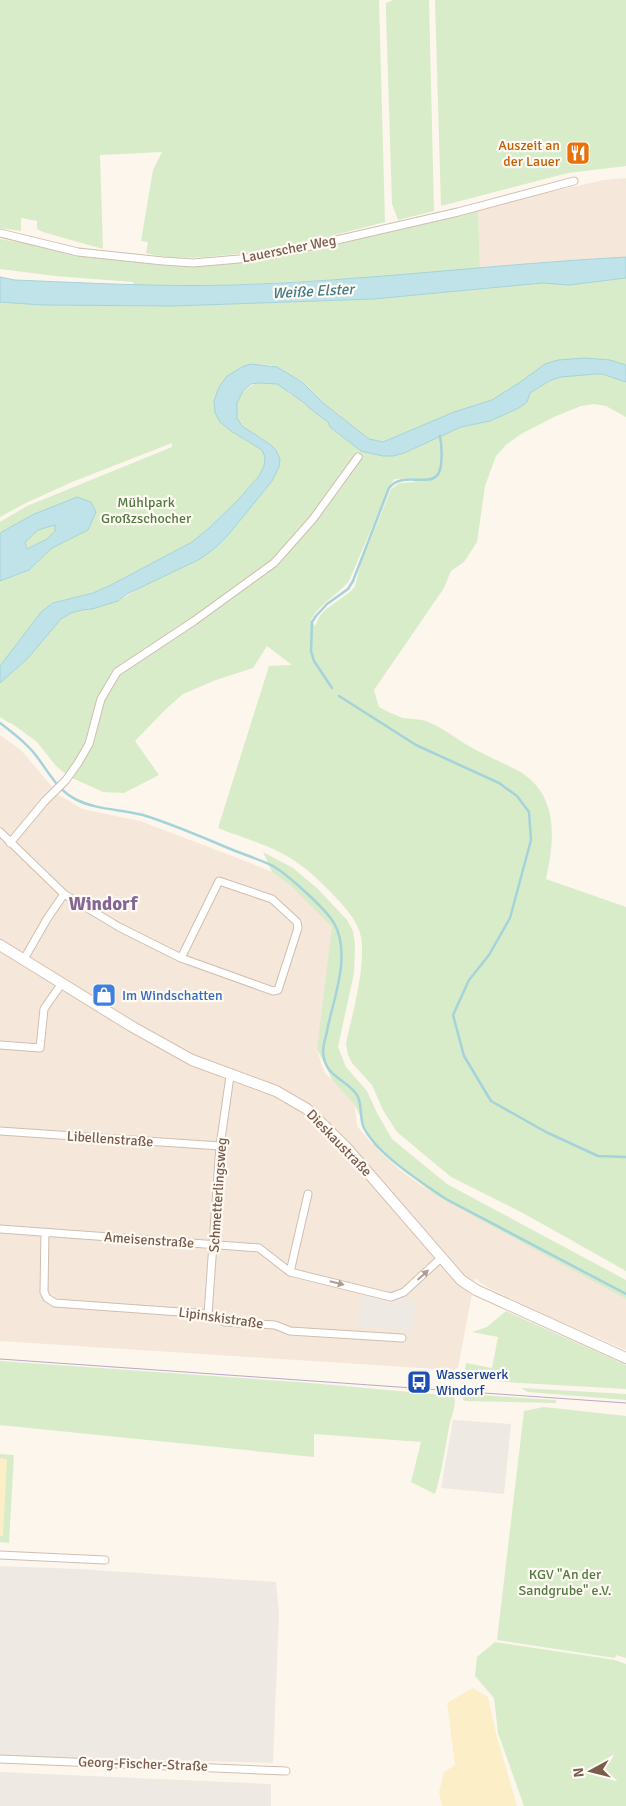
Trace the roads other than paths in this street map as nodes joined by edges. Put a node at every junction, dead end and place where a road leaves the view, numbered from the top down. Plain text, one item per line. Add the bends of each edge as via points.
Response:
1 (574, 181) dead end
2 (0, 234) edge
3 (358, 457) dead end
4 (0, 832) edge
5 (10, 843) junction
6 (64, 894) junction
7 (0, 945) edge
8 (181, 958) junction
9 (24, 959) junction
10 (62, 983) junction
11 (0, 1045) edge
12 (230, 1076) junction
13 (0, 1131) edge
14 (220, 1146) junction
15 (308, 1194) dead end
16 (0, 1229) edge
17 (45, 1232) junction
18 (214, 1244) junction
19 (442, 1257) junction
20 (290, 1272) junction
21 (208, 1314) junction
22 (402, 1338) dead end
23 (626, 1358) edge
24 (0, 1555) edge
25 (105, 1560) dead end
26 (0, 1759) edge
27 (286, 1771) dead end

1 - 2 street, Lauerscher Weg via 289,252 194,263 78,252
3 - 5 street via 313,519 274,563 116,672 101,699 89,744 62,784
4 - 5 street
5 - 6 street
6 - 8 street via 119,927
6 - 9 street
7 - 9 main road, Dieskaustraße
8 - 8 street via 273,991 278,990 298,928 297,922 272,898 218,881
9 - 10 main road, Dieskaustraße
10 - 11 street via 44,1009 40,1048
10 - 12 main road, Dieskaustraße via 192,1060
12 - 14 street, Schmetterlingsweg
12 - 19 main road, Dieskaustraße via 276,1091 308,1109 345,1146
13 - 14 street, Libellenstraße
14 - 18 street, Schmetterlingsweg
15 - 20 street
16 - 17 street, Ameisenstraße
17 - 18 street, Ameisenstraße
17 - 21 street, Lipinskistraße via 44,1292 55,1303
18 - 20 street, Ameisenstraße via 259,1248
18 - 21 street, Schmetterlingsweg
20 -> 19 street, Ameisenstraße via 391,1296 404,1292
19 - 23 main road, Dieskaustraße via 461,1280 476,1290
21 - 22 street, Lipinskistraße via 224,1322 275,1326 290,1331
24 - 25 street
26 - 27 street, Georg-Fischer-Straße

